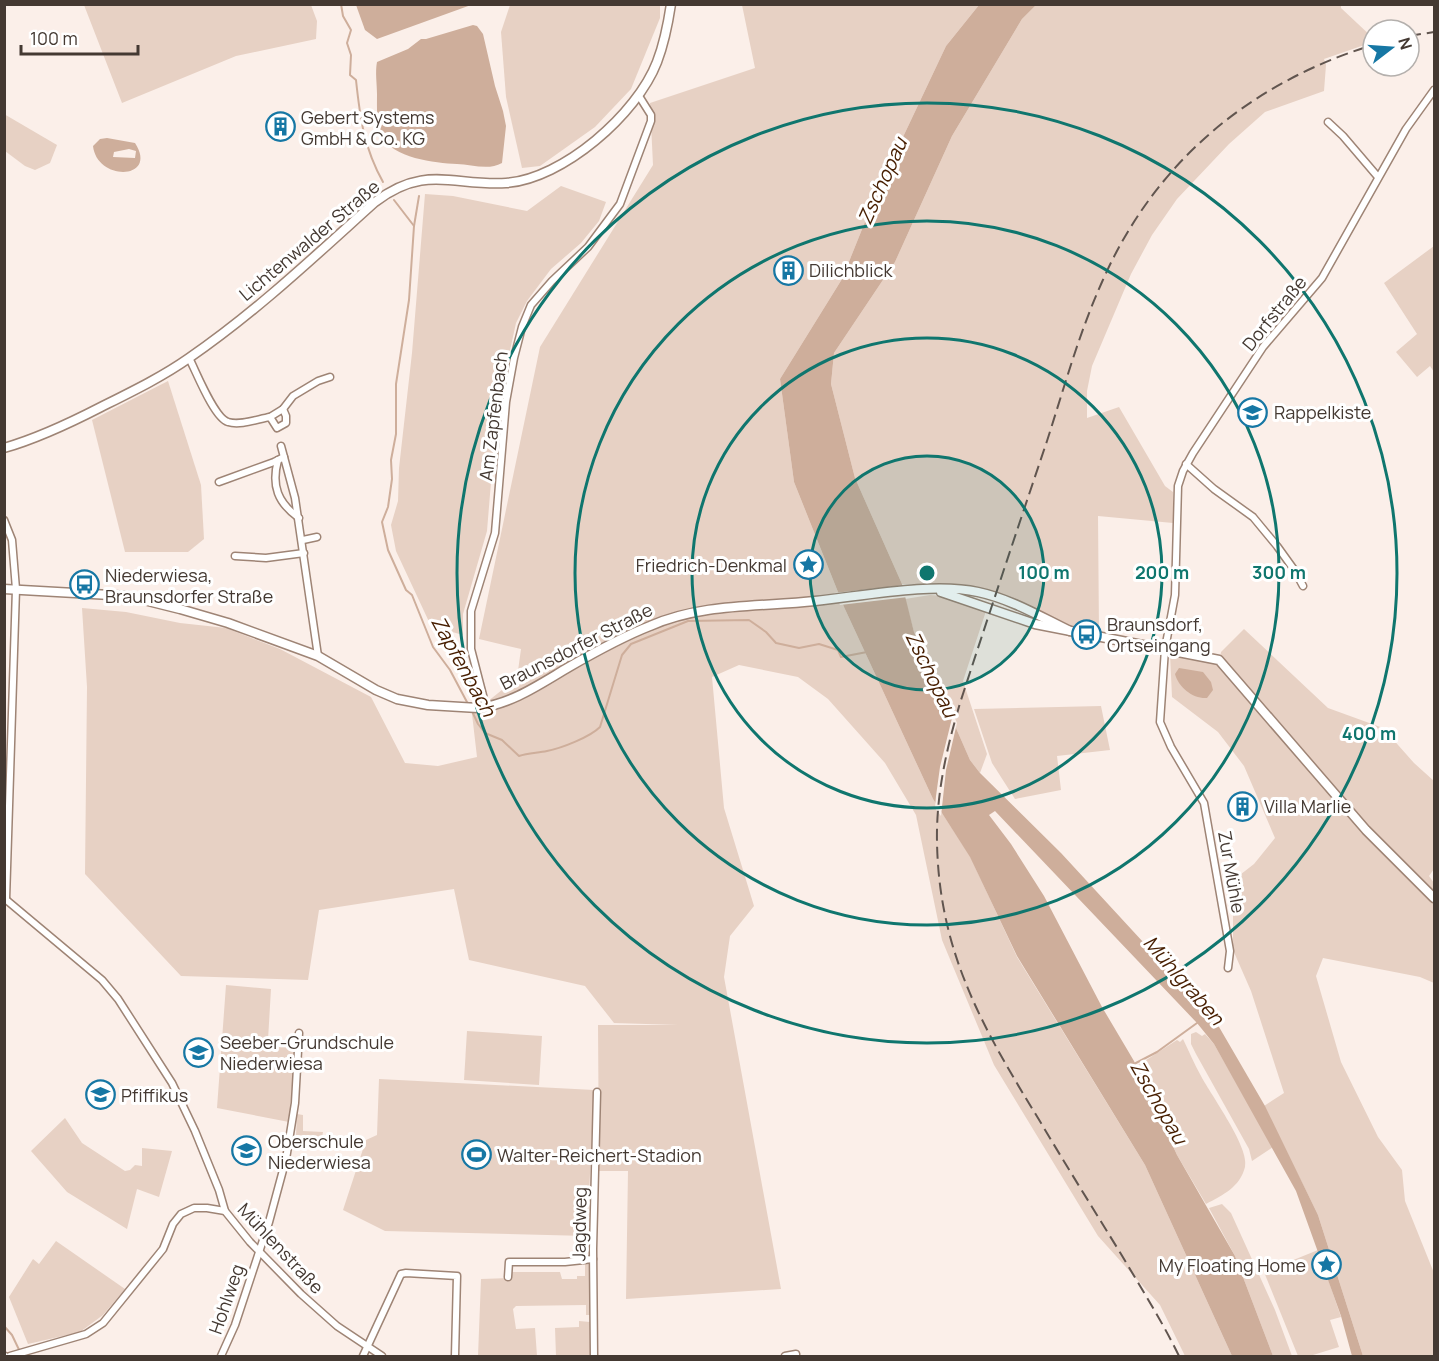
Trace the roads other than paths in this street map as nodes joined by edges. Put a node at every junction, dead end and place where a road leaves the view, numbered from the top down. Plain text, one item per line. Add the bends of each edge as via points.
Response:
1 (671, 4) edge
2 (1434, 90) edge
3 (639, 96) junction
4 (1328, 122) dead end
5 (1378, 177) junction
6 (189, 358) junction
7 (330, 378) dead end
8 (283, 409) junction
9 (270, 417) junction
10 (281, 446) dead end
11 (4, 448) edge
12 (281, 458) junction
13 (1186, 464) junction
14 (219, 482) dead end
15 (299, 518) junction
16 (4, 520) edge
17 (317, 537) dead end
18 (303, 540) junction
19 (304, 553) junction
20 (235, 556) dead end
21 (1303, 586) dead end
22 (4, 589) edge
23 (16, 589) junction
24 (1165, 649) junction
25 (318, 657) junction
26 (482, 708) junction
27 (5, 898) edge
28 (1434, 898) edge
29 (1228, 968) dead end
30 (299, 1033) dead end
31 (597, 1092) dead end
32 (225, 1211) junction
33 (259, 1250) junction
34 (593, 1259) junction
35 (508, 1277) dead end
36 (367, 1347) junction
37 (12, 1356) edge
38 (221, 1356) edge
39 (363, 1356) edge
40 (382, 1356) edge
41 (455, 1356) edge
42 (594, 1356) edge
43 (785, 1356) edge
44 (796, 1356) edge

1 - 3 street, Lichtenwalder Straße via 657,63
2 - 5 street, Dorfstraße
3 - 6 street, Lichtenwalder Straße via 591,143 543,173 508,183 435,178 393,190 254,310
3 - 26 street, Am Zapfenbach via 651,121 620,204 588,247 531,305 522,327 506,402 495,533 471,611 471,649
4 - 5 street
5 - 13 street, Dorfstraße via 1322,278 1263,347
6 - 9 street via 226,422
6 - 11 street, Lichtenwalder Straße via 55,431
7 - 8 street via 293,396
8 - 9 street
8 - 9 street via 283,426 277,428
10 - 12 street
12 - 14 street
12 - 15 street
12 - 15 street via 276,481 280,501
13 - 21 street via 1253,517
13 - 24 street, Dorfstraße via 1177,491 1175,595
15 - 18 street
16 - 23 street via 12,540
17 - 18 street
18 - 19 street
19 - 20 street via 266,558
19 - 25 street
22 - 23 street, Braunsdorfer Straße
23 - 25 street, Braunsdorfer Straße via 128,596 228,623
23 - 27 street
24 - 26 street, Braunsdorfer Straße via 1035,624 933,589 915,590 715,608 666,620 600,650 527,692
24 - 28 street via 1224,664 1366,830
24 - 29 street, Zur Mühle via 1160,722 1204,803 1230,951
25 - 26 street, Braunsdorfer Straße via 397,699
27 - 32 street, Mühlenstraße via 102,980 118,999 176,1090
30 - 33 street, Hohlweg via 295,1103 286,1159
31 - 34 street, Jagdweg
32 - 33 street, Mühlenstraße
32 - 37 street via 194,1208 181,1214 163,1249 103,1323 86,1334
33 - 36 street, Mühlenstraße via 301,1294
33 - 38 street, Hohlweg via 236,1324
34 - 35 street via 508,1262
34 - 42 street, Jagdweg
36 - 39 street
36 - 40 street, Mühlenstraße
36 - 41 street via 401,1274 457,1276
43 - 44 street

